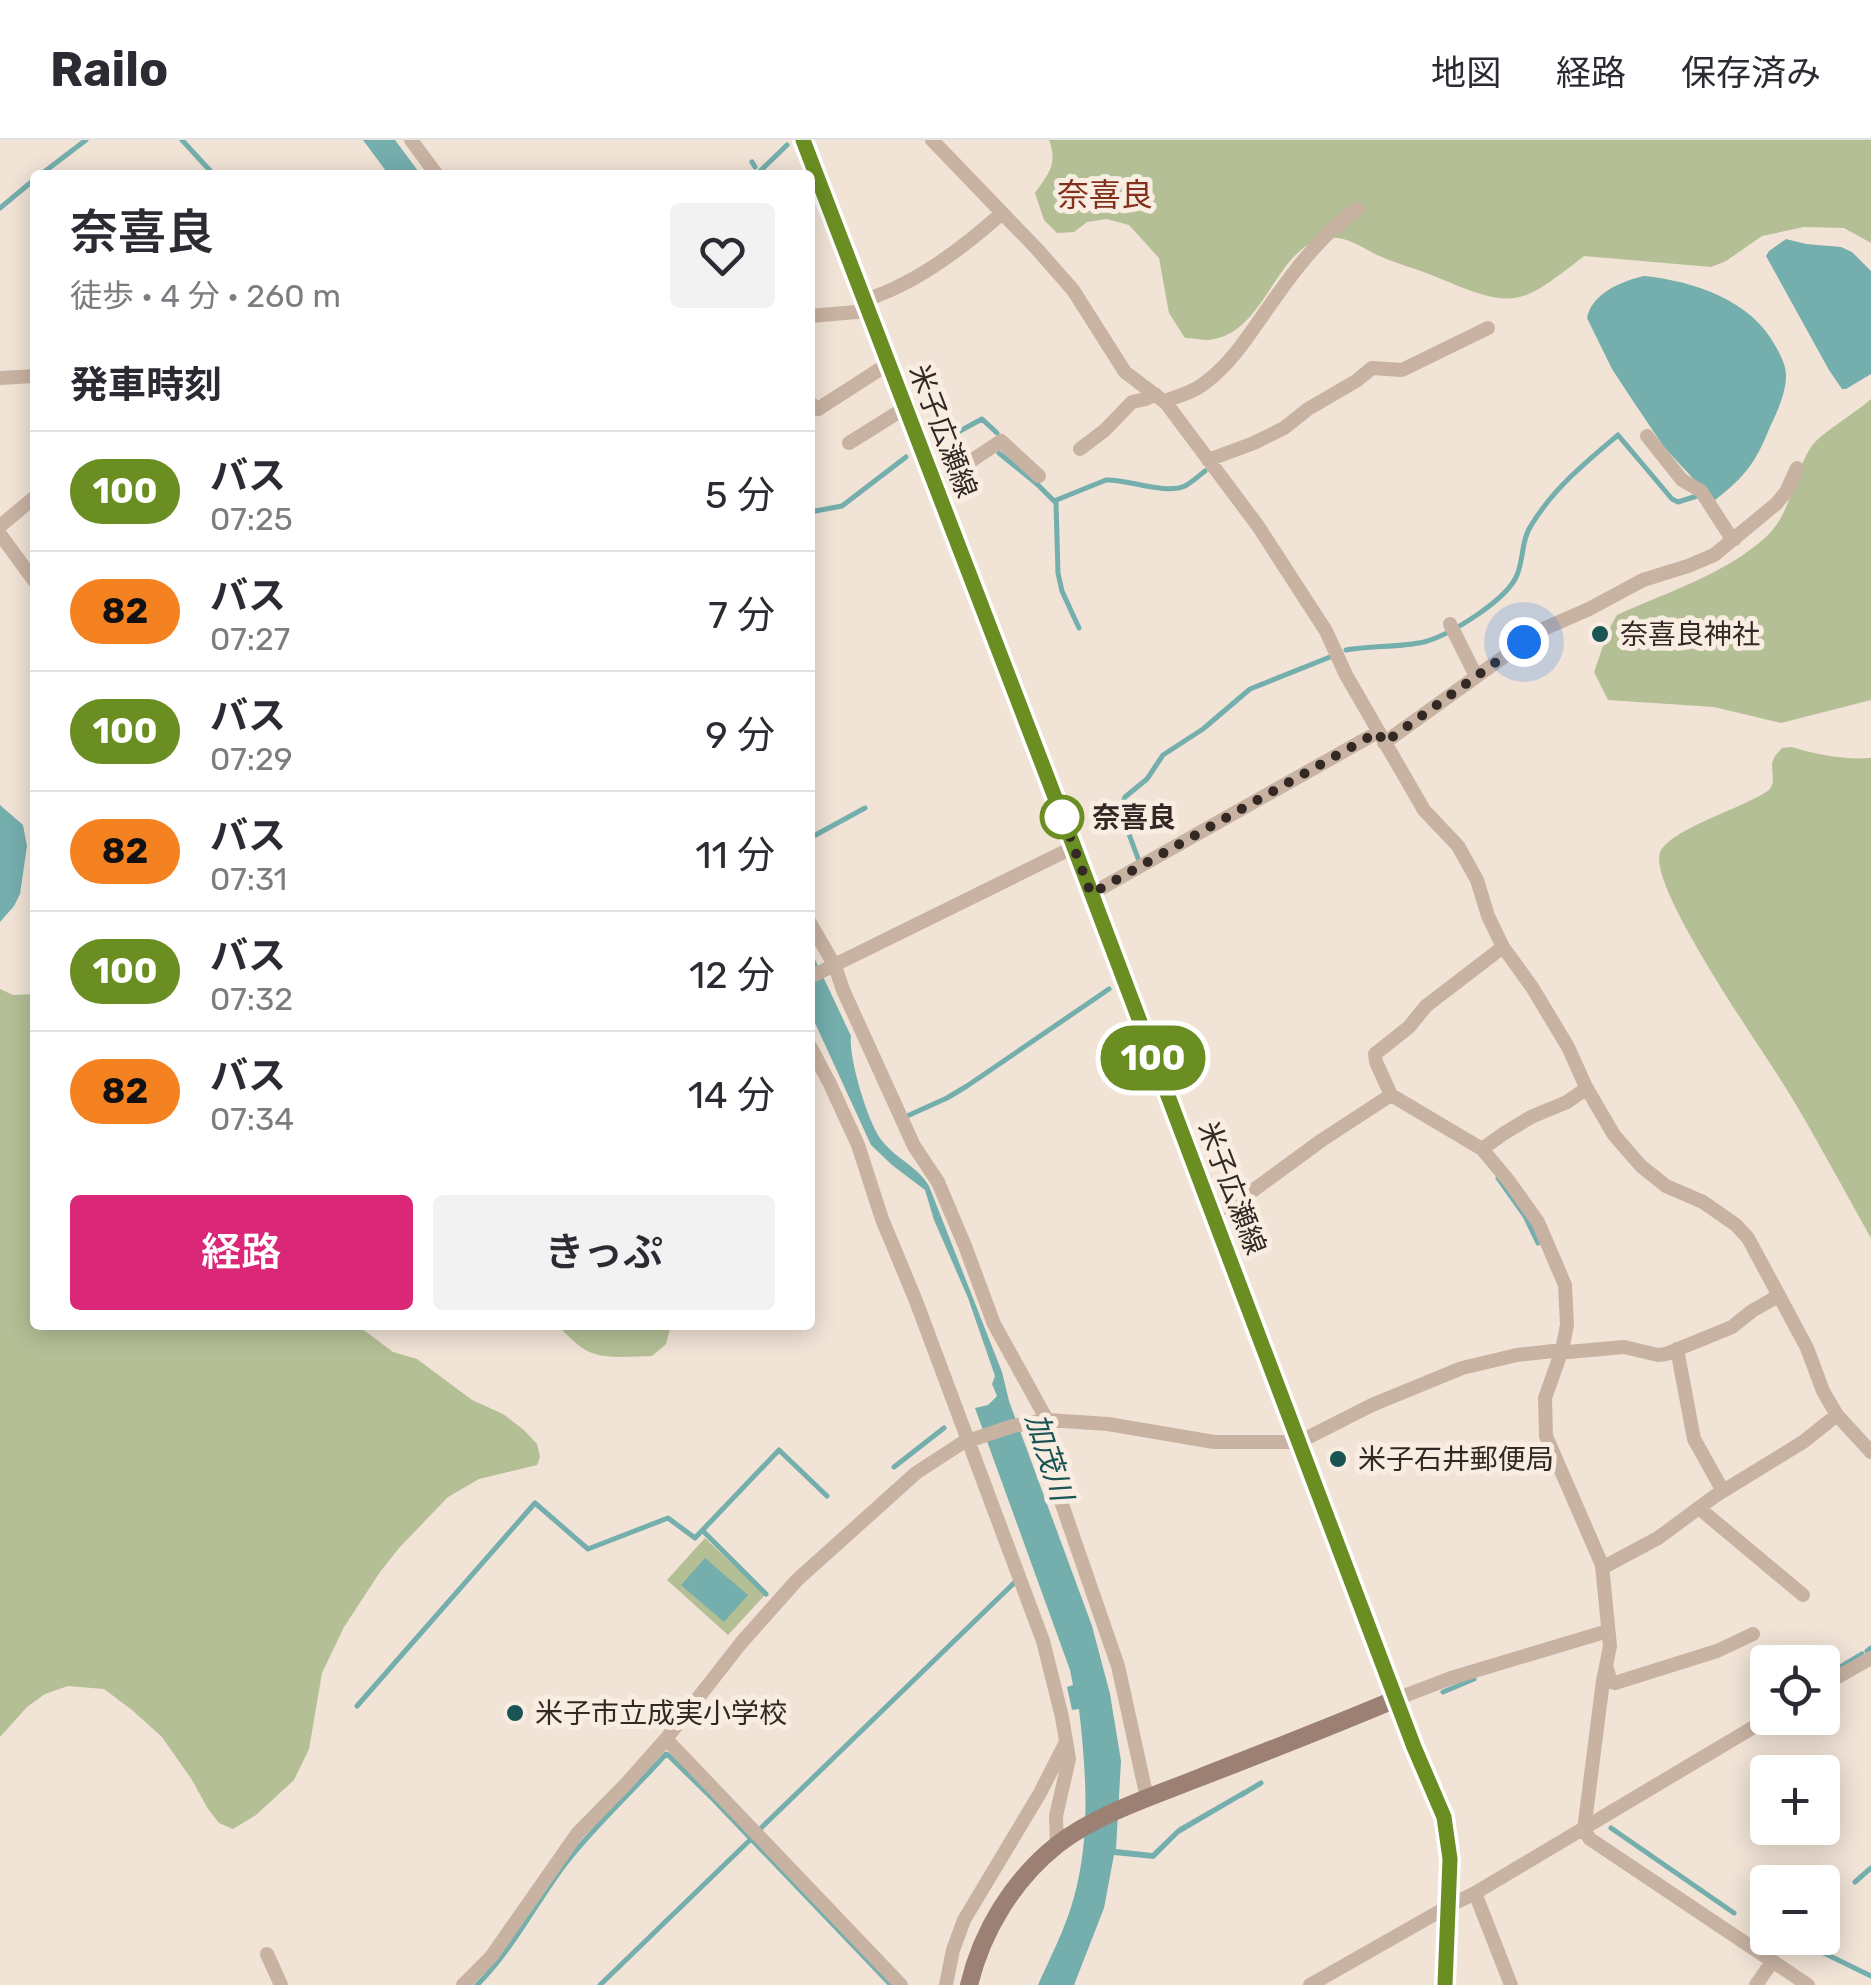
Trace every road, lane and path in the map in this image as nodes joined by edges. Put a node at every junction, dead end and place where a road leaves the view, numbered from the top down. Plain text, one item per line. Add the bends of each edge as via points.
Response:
1 (411, 140) edge
2 (803, 140) edge
3 (932, 140) edge
4 (433, 170) edge
5 (814, 170) edge
6 (815, 171) edge
7 (1358, 209) dead end
8 (1002, 213) junction
9 (866, 305) junction
10 (815, 315) edge
11 (1488, 328) dead end
12 (888, 364) junction
13 (30, 376) edge
14 (0, 378) edge
15 (1160, 398) junction
16 (815, 407) edge
17 (905, 408) junction
18 (1646, 436) dead end
19 (849, 443) dead end
20 (1080, 449) dead end
21 (1208, 460) junction
22 (1797, 468) dead end
23 (1038, 476) dead end
24 (935, 486) junction
25 (30, 502) edge
26 (0, 526) edge
27 (0, 534) edge
28 (1735, 539) junction
29 (30, 575) edge
30 (1450, 624) dead end
31 (1476, 676) junction
32 (1381, 738) junction
33 (1074, 847) junction
34 (1091, 894) junction
35 (815, 933) edge
36 (1503, 946) junction
37 (832, 967) junction
38 (815, 975) edge
39 (815, 1056) edge
40 (1586, 1088) junction
41 (1391, 1095) junction
42 (1482, 1149) junction
43 (1214, 1218) junction
44 (1778, 1296) junction
45 (1677, 1349) junction
46 (1562, 1350) junction
47 (1836, 1415) junction
48 (1046, 1420) junction
49 (968, 1440) junction
50 (1298, 1442) junction
51 (1871, 1452) edge
52 (1723, 1491) junction
53 (1700, 1509) junction
54 (1602, 1568) junction
55 (1803, 1595) dead end
56 (1608, 1631) junction
57 (1754, 1634) dead end
58 (1871, 1658) edge
59 (1606, 1666) junction
60 (1840, 1676) edge
61 (1396, 1699) junction
62 (1750, 1729) edge
63 (666, 1739) junction
64 (1066, 1742) junction
65 (1140, 1801) junction
66 (1584, 1830) junction
67 (1057, 1845) junction
68 (1475, 1894) junction
69 (1449, 1906) junction
70 (267, 1954) dead end
71 (1772, 1962) junction
72 (281, 1985) edge
73 (463, 1985) edge
74 (901, 1985) edge
75 (946, 1985) edge
76 (968, 1985) edge
77 (1310, 1985) edge
78 (1445, 1985) edge
79 (1511, 1985) edge
80 (1756, 1985) edge
81 (1808, 1985) edge

1 - 4 street
2 - 5 main road, 米子広瀬線
3 - 8 street
6 - 9 main road, 米子広瀬線
7 - 15 street via 1284,284 1220,371 1190,392
8 - 9 street
8 - 15 street via 1073,290 1125,372
9 - 10 street
9 - 12 main road, 米子広瀬線
11 - 21 street via 1402,370 1372,368 1284,428
12 - 16 street
12 - 17 main road, 米子広瀬線
13 - 14 street
15 - 20 street via 1132,402
15 - 21 street
17 - 19 street
17 - 24 main road, 米子広瀬線
18 - 28 street via 1682,480 1704,494
21 - 32 street via 1326,632
22 - 28 street via 1776,504
23 - 24 street via 1001,441
24 - 33 main road, 米子広瀬線
25 - 26 street
27 - 29 street
28 - 31 street via 1714,555 1541,630
30 - 31 street
31 - 32 street
32 - 34 street
32 - 36 street via 1424,810 1458,846
33 - 34 main road, 米子広瀬線
33 - 37 street
34 - 43 main road, 米子広瀬線
35 - 37 street
36 - 40 street
36 - 41 street via 1375,1054
37 - 38 street
37 - 48 street via 914,1146 938,1182 994,1324
39 - 49 street via 858,1145
40 - 42 street
40 - 44 street via 1642,1166 1748,1238
41 - 42 street
41 - 43 street
42 - 46 street via 1538,1222 1553,1255 1567,1304
43 - 50 main road, 米子広瀬線
44 - 45 street via 1732,1328
44 - 47 street
45 - 46 street via 1658,1355 1624,1347
45 - 52 street via 1694,1439
46 - 50 street via 1462,1368
46 - 54 street via 1545,1398 1546,1436
47 - 51 street
47 - 52 street
48 - 49 street
48 - 50 street via 1214,1442
48 - 65 street via 1047,1461 1118,1666
49 - 63 street via 925,1466 797,1580
49 - 64 street via 1043,1642
50 - 61 main road, 米子広瀬線
52 - 53 street
53 - 54 street
53 - 55 street
54 - 56 street
56 - 59 street
56 - 61 street
57 - 59 street via 1615,1683
58 - 60 street
59 - 66 street
61 - 65 main road
61 - 69 main road, 米子広瀬線 via 1444,1817
62 - 66 street
63 - 73 street via 577,1834 491,1957
63 - 74 street
64 - 67 street
64 - 75 street via 964,1920
65 - 67 main road
66 - 68 street
66 - 71 street
67 - 76 main road via 1001,1905
68 - 69 street
68 - 79 street
69 - 77 street
69 - 78 main road, 米子広瀬線
70 - 72 street
71 - 80 street
71 - 81 street

